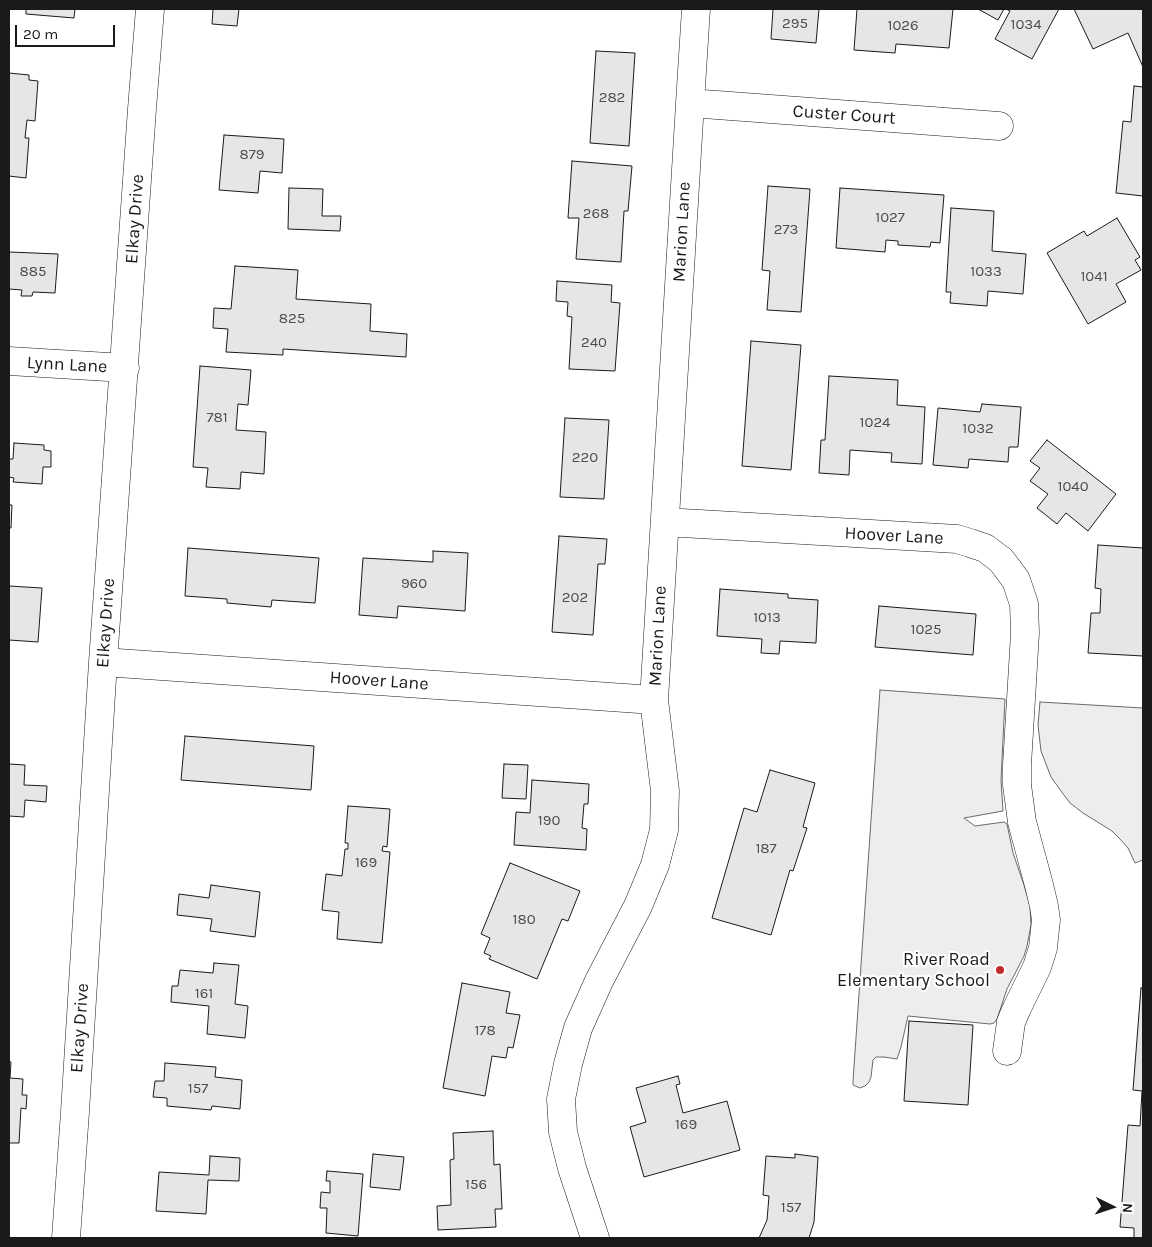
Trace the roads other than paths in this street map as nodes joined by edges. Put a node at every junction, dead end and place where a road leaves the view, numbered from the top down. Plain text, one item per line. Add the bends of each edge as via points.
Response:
1 (150, 9) edge
2 (696, 9) edge
3 (690, 103) junction
4 (999, 126) dead end
5 (9, 361) edge
6 (124, 368) junction
7 (665, 522) junction
8 (103, 662) junction
9 (654, 700) junction
10 (1007, 1051) dead end
11 (66, 1238) edge
12 (595, 1238) edge

1 - 6 street, Elkay Drive
2 - 3 street, Marion Lane
3 - 4 street, Custer Court
3 - 7 street, Marion Lane
5 - 6 street, Lynn Lane
6 - 8 street, Elkay Drive
7 - 9 street, Marion Lane
7 - 10 street, Hoover Lane via 957,539 985,548 1001,560 1016,580 1024,604 1025,633 1017,765 1018,802 1046,920 1043,948 1011,1022
8 - 9 street, Hoover Lane
8 - 11 street, Elkay Drive
9 - 12 street, Marion Lane via 665,792 664,830 655,865 638,906 578,1028 561,1099 563,1132

